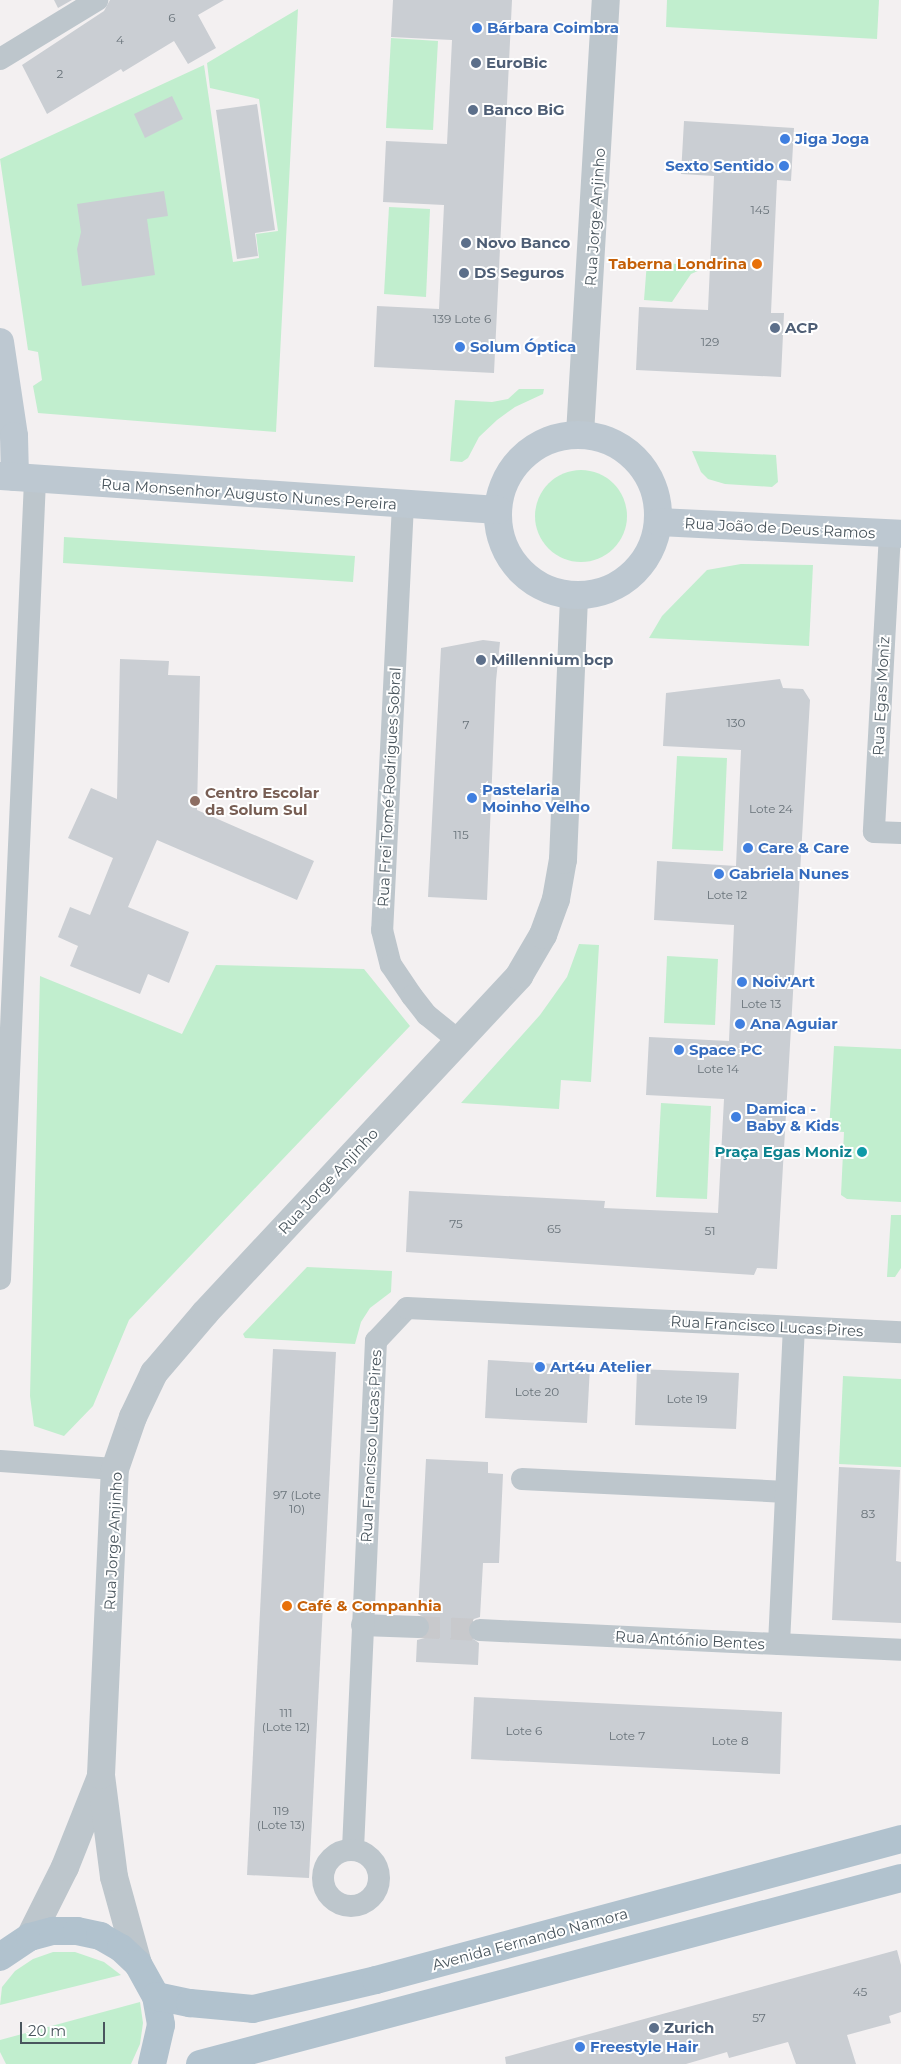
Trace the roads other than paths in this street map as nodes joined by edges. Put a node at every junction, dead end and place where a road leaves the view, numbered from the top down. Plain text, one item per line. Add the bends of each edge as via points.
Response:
1 (97, 0) edge
2 (606, 0) edge
3 (0, 58) edge
4 (0, 342) edge
5 (580, 434) junction
6 (17, 478) edge
7 (403, 504) junction
8 (498, 510) junction
9 (659, 522) junction
10 (896, 534) edge
11 (574, 596) junction
12 (901, 833) edge
13 (459, 1041) junction
14 (0, 1279) edge
15 (794, 1328) junction
16 (901, 1332) edge
17 (0, 1461) edge
18 (115, 1469) junction
19 (522, 1478) dead end
20 (786, 1492) junction
21 (362, 1624) junction
22 (418, 1627) tunnel mouth
23 (480, 1630) tunnel mouth
24 (779, 1644) junction
25 (901, 1650) edge
26 (101, 1775) junction
27 (901, 1839) edge
28 (353, 1849) dead end
29 (901, 1878) edge
30 (30, 1937) junction
31 (0, 1957) edge
32 (138, 1964) junction
33 (156, 1996) junction
34 (152, 2064) edge
35 (200, 2064) edge

1 - 3 street
2 - 5 street, Rua Jorge Anjinho via 604,76
4 - 6 main road
5 - 8 main road via 556,438 534,448 515,464 503,486
5 - 9 main road via 606,439 629,452 647,471 657,495
6 - 7 main road, Rua Monsenhor Augusto Nunes Pereira
6 - 14 street
7 - 8 main road, Rua Monsenhor Augusto Nunes Pereira
7 - 13 street, Rua Frei Tomé Rodrigues Sobral via 382,930 391,965 412,996 427,1015
8 - 11 main road via 500,536 510,559 527,578 550,591
9 - 10 main road, Rua João de Deus Ramos
9 - 11 main road via 652,548 639,569 619,585 597,594
10 - 12 street, Rua Egas Moniz via 874,832
11 - 13 street, Rua Jorge Anjinho via 562,860 556,900 543,935 519,976
13 - 18 street, Rua Jorge Anjinho via 205,1312 154,1373 133,1416
15 - 16 street, Rua Francisco Lucas Pires
15 - 20 street
15 - 21 street, Rua Francisco Lucas Pires via 407,1308 376,1341
17 - 18 street
18 - 26 street, Rua Jorge Anjinho
19 - 20 street
20 - 24 street
21 - 22 street
21 - 28 street, Rua Francisco Lucas Pires
23 - 24 street, Rua António Bentes
24 - 25 street, Rua António Bentes
26 - 30 street, Rua Jorge Anjinho via 65,1867
26 - 32 street, Rua Jorge Anjinho via 114,1877
27 - 33 main road, Avenida Fernando Namora via 376,1980 253,2009
29 - 35 main road
30 - 31 main road
30 - 32 main road via 61,1931 100,1936 121,1948
32 - 33 main road
33 - 34 main road via 161,2025

